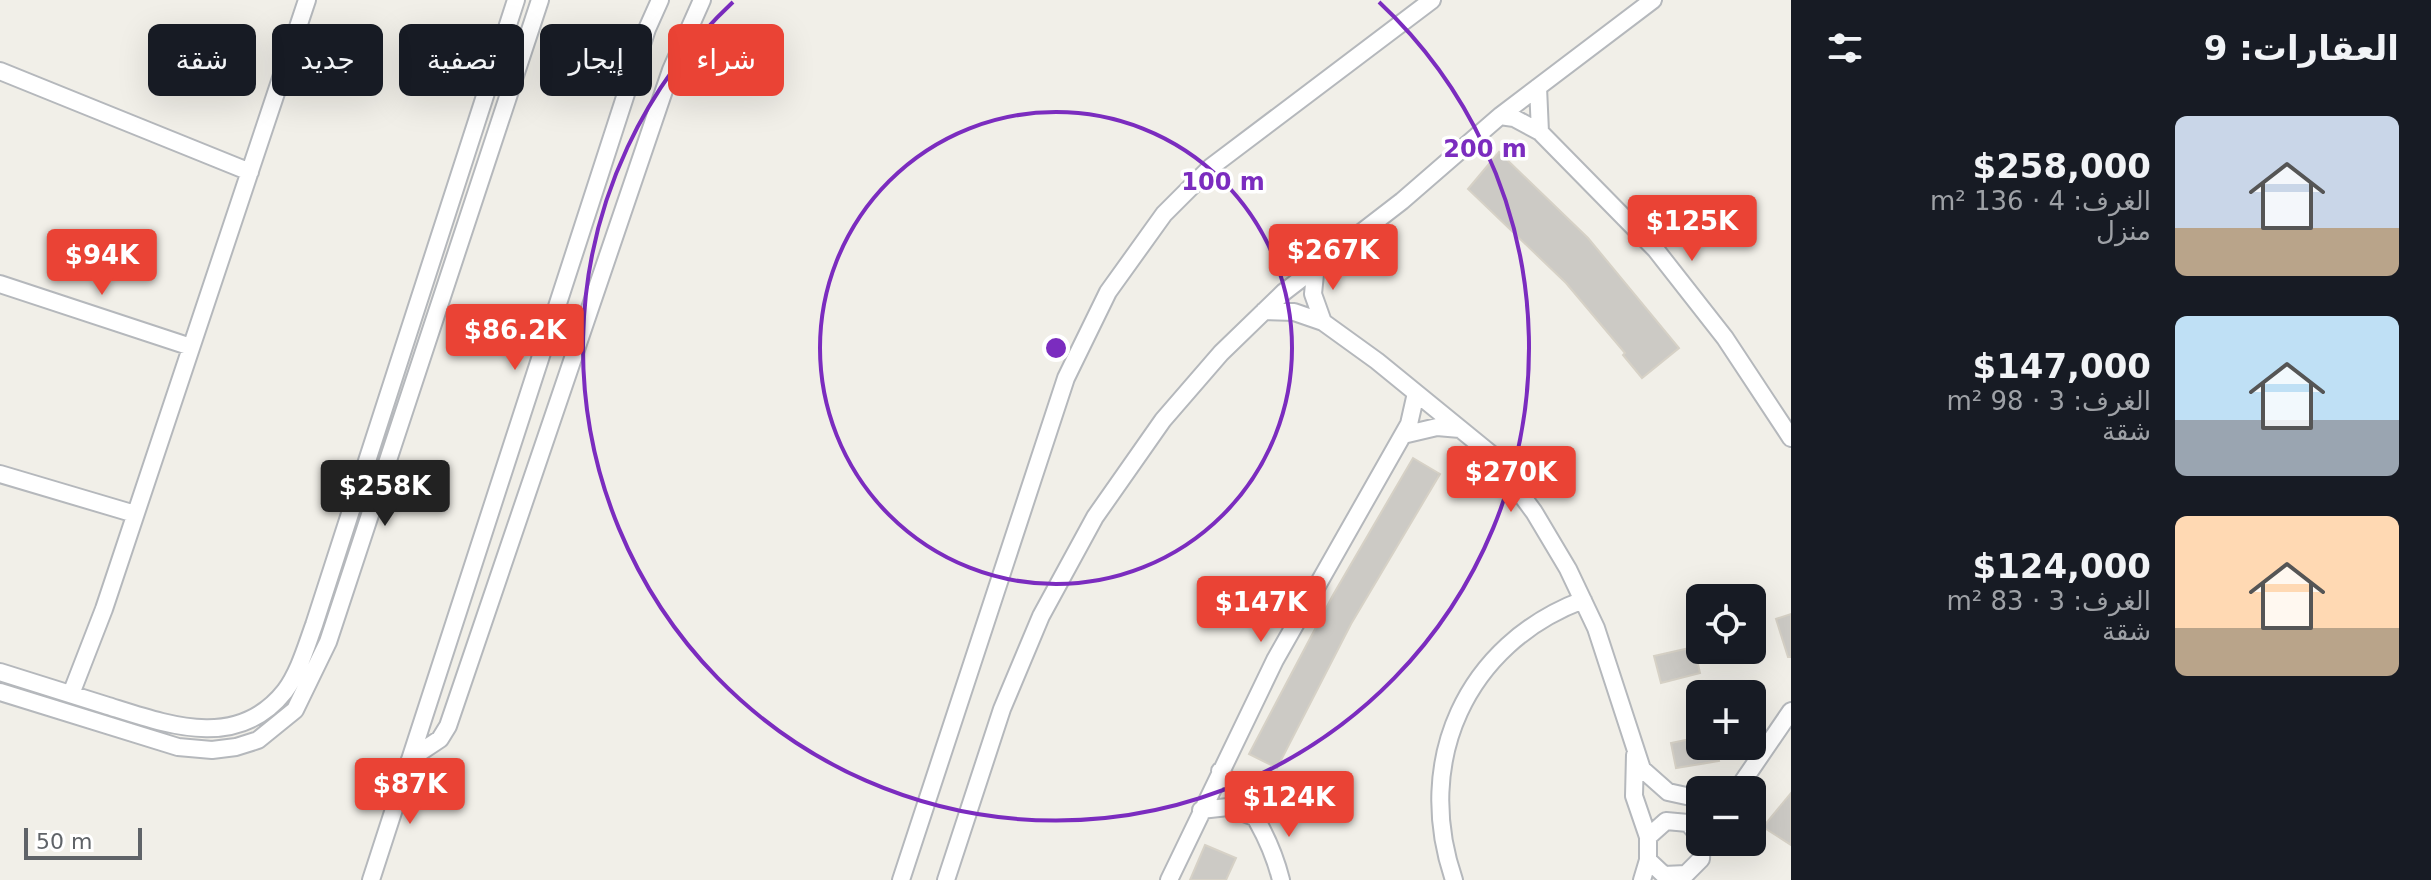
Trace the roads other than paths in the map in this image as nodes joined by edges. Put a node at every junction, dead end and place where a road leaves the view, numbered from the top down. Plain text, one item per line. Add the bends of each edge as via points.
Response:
1 (516, 0) edge
2 (540, 0) edge
3 (660, 0) edge
4 (1432, 0) edge
5 (1653, 0) edge
6 (304, 1) edge
7 (700, 1) edge
8 (0, 71) edge
9 (1538, 87) junction
10 (1500, 116) junction
11 (1540, 132) junction
12 (250, 172) junction
13 (444, 227) junction
14 (462, 233) junction
15 (1316, 264) junction
16 (0, 284) edge
17 (1264, 311) junction
18 (1323, 322) junction
19 (191, 347) junction
20 (1416, 393) junction
21 (1461, 429) junction
22 (387, 431) junction
23 (1403, 435) junction
24 (1791, 438) edge
25 (0, 474) edge
26 (135, 514) junction
27 (1583, 600) junction
28 (0, 672) edge
29 (0, 692) edge
30 (71, 694) junction
31 (1791, 711) edge
32 (1635, 753) junction
33 (410, 759) junction
34 (1220, 771) junction
35 (1745, 776) edge
36 (1686, 796) edge
37 (1686, 809) edge
38 (1201, 810) junction
39 (1254, 817) junction
40 (1679, 820) junction
41 (1686, 822) edge
42 (1648, 837) junction
43 (1648, 860) junction
44 (1693, 874) edge
45 (371, 880) edge
46 (901, 880) edge
47 (946, 880) edge
48 (1169, 880) edge
49 (1281, 880) edge
50 (1454, 880) edge
51 (1642, 880) edge

1 - 13 street
2 - 14 street
3 - 33 street
4 - 46 street via 1211,167 1164,214 1108,292 1066,378
5 - 9 street
6 - 12 street
7 - 33 street via 680,44 448,726 440,739
8 - 12 street
9 - 10 street
9 - 11 street
10 - 11 street
10 - 15 street via 1402,201
11 - 24 street via 1599,189 1691,293
12 - 19 street
13 - 14 street
13 - 22 street
14 - 22 street
15 - 17 street
15 - 18 street via 1313,294
16 - 19 street
17 - 18 street via 1294,312
17 - 47 street via 1163,420 1063,572 1020,661
18 - 20 street
19 - 26 street
20 - 21 street
20 - 23 street
21 - 23 street via 1437,427
21 - 27 street via 1491,454 1534,512
22 - 29 street via 317,671 279,727 236,747 178,747
22 - 30 street via 300,662 272,705 240,724 202,730
23 - 34 street via 1296,621
25 - 26 street
26 - 30 street
27 - 32 street via 1618,690
27 - 50 street via 1550,612 1517,634 1488,662 1462,705 1446,758 1441,801
28 - 30 street
31 - 35 street
32 - 36 street via 1653,782
32 - 42 street via 1634,796
33 - 45 street
34 - 38 street
34 - 39 street
37 - 40 street
38 - 39 street via 1228,807
38 - 48 street
39 - 49 street
40 - 41 street
40 - 42 street via 1666,821
42 - 43 street
43 - 44 street via 1664,875
43 - 51 street

